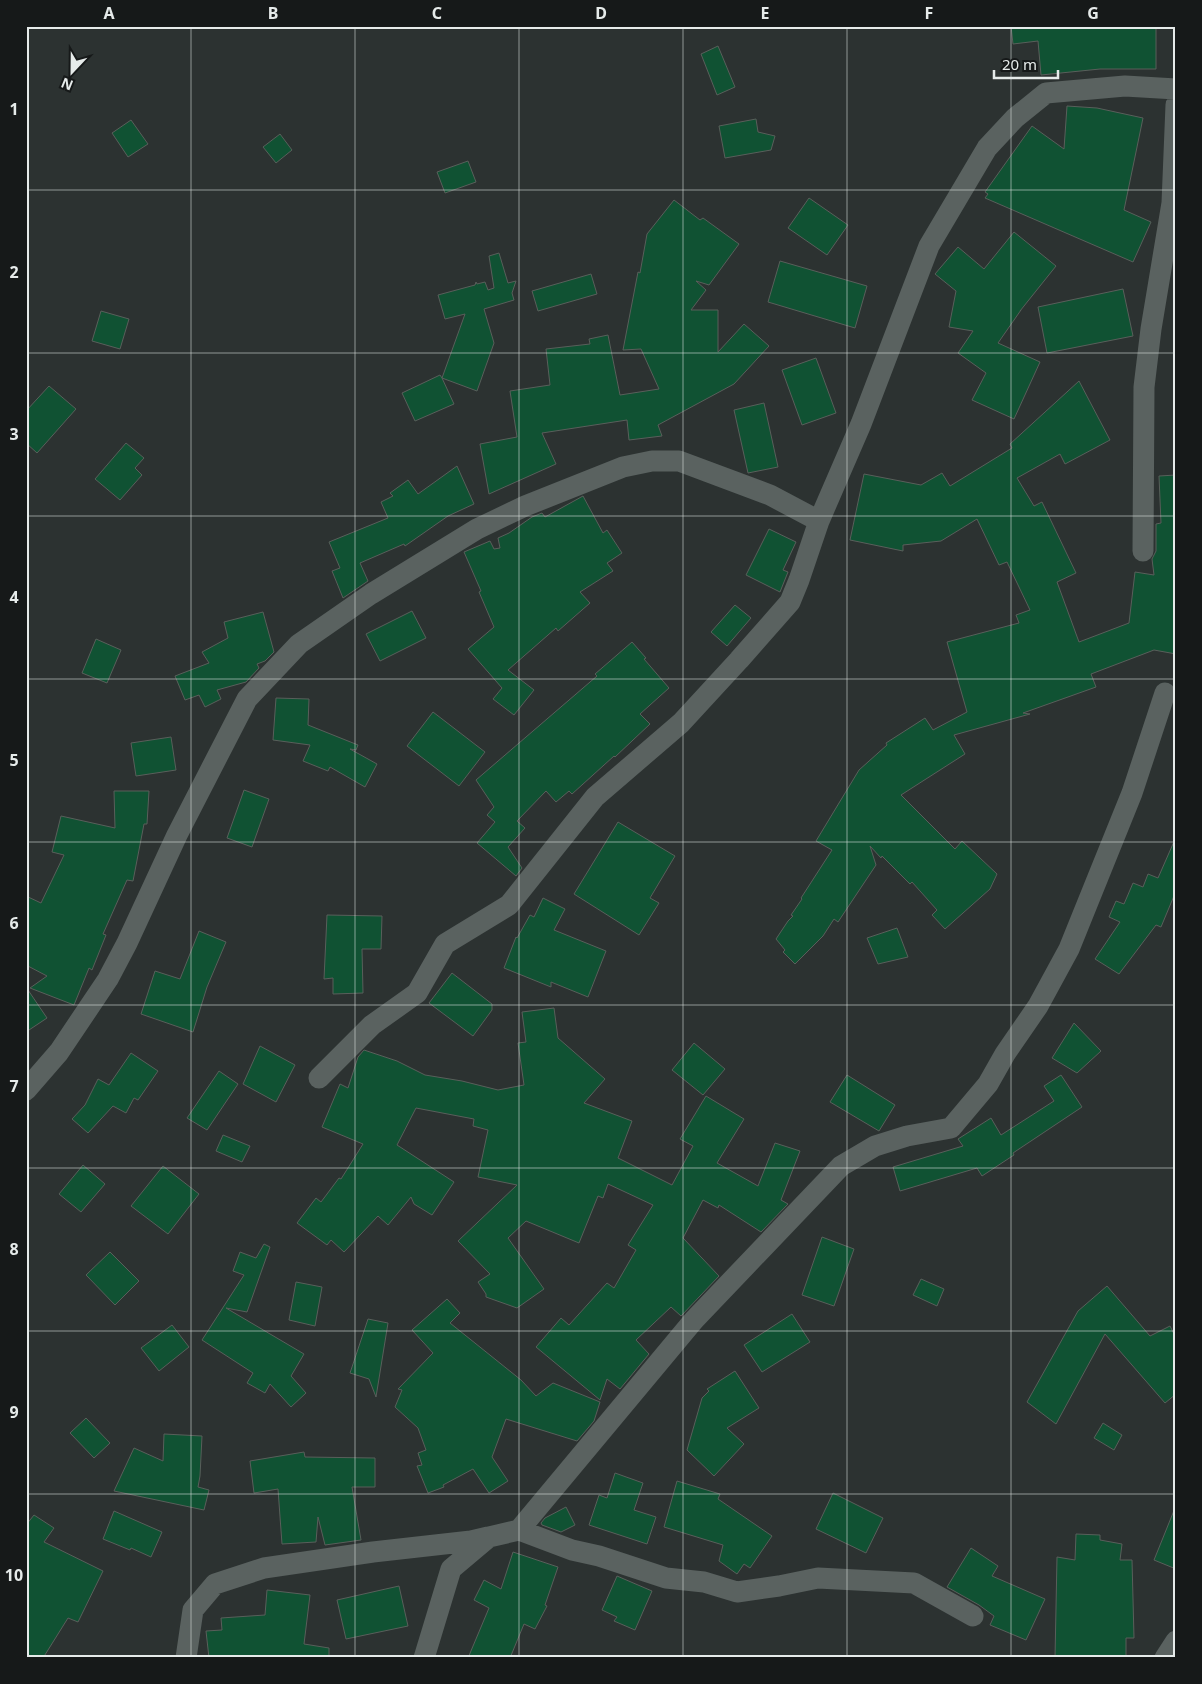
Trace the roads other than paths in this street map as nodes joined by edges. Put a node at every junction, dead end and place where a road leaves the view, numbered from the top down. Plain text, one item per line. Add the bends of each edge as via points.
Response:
1 (1176, 89) edge
2 (1176, 105) edge
3 (819, 521) junction
4 (1142, 551) dead end
5 (1165, 693) dead end
6 (319, 1078) dead end
7 (26, 1090) edge
8 (519, 1530) junction
9 (490, 1537) junction
10 (973, 1616) dead end
11 (1176, 1641) edge
12 (186, 1658) edge
13 (424, 1658) edge
14 (1165, 1658) edge

1 - 3 street via 1125,86 1046,93 1015,118 987,148 929,246 861,424
2 - 4 street via 1172,203 1144,387
3 - 6 street via 790,602 739,660 681,723 595,797 509,905 446,944 417,993 372,1025
3 - 7 street via 770,495 678,461 652,461 623,467 477,529 370,594 299,644 247,699 108,979 59,1052
5 - 8 street via 1132,793 1069,949 1038,1006 988,1084 951,1128 875,1146 841,1166 694,1320
8 - 9 street
8 - 10 street via 572,1550 666,1578 704,1582 737,1592 818,1578 914,1583
9 - 12 street via 264,1568 215,1584 193,1610
9 - 13 street via 451,1569
11 - 14 street

